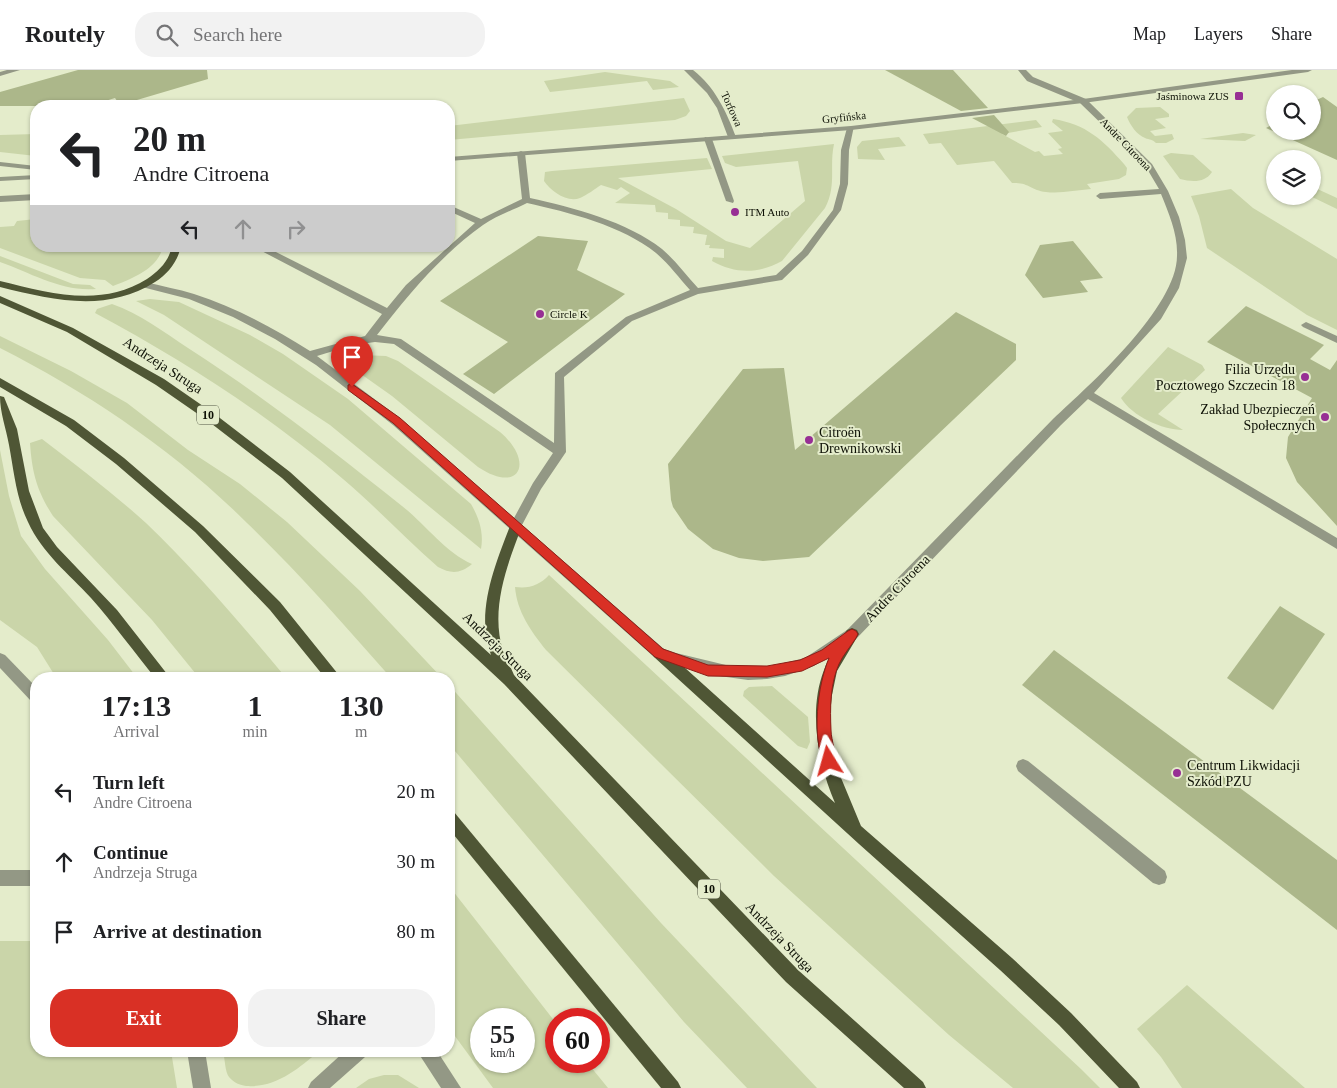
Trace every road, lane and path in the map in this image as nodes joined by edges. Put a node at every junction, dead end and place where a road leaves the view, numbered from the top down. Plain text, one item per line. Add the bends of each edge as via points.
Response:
1 (16, 70) edge
2 (688, 70) edge
3 (1022, 70) edge
4 (1308, 70) edge
5 (0, 74) edge
6 (1083, 101) junction
7 (851, 128) junction
8 (732, 137) junction
9 (708, 139) junction
10 (521, 153) junction
11 (455, 158) edge
12 (0, 164) edge
13 (30, 167) edge
14 (30, 177) edge
15 (0, 179) edge
16 (1164, 191) junction
17 (1100, 196) dead end
18 (30, 197) edge
19 (0, 199) edge
20 (526, 200) junction
21 (730, 201) dead end
22 (455, 211) edge
23 (481, 222) junction
24 (455, 244) edge
25 (176, 252) edge
26 (268, 252) edge
27 (446, 252) edge
28 (0, 284) edge
29 (145, 285) junction
30 (696, 291) junction
31 (0, 299) edge
32 (388, 313) junction
33 (1306, 325) dead end
34 (369, 338) junction
35 (1337, 340) edge
36 (309, 355) junction
37 (0, 382) edge
38 (1087, 394) junction
39 (0, 400) edge
40 (560, 452) junction
41 (516, 526) junction
42 (1337, 544) edge
43 (852, 634) junction
44 (659, 653) junction
45 (0, 659) edge
46 (158, 672) edge
47 (329, 672) edge
48 (510, 680) junction
49 (30, 690) edge
50 (1023, 766) dead end
51 (455, 824) edge
52 (864, 839) junction
53 (1159, 877) dead end
54 (0, 878) edge
55 (30, 878) edge
56 (197, 1057) edge
57 (352, 1057) edge
58 (430, 1057) edge
59 (202, 1088) edge
60 (316, 1088) edge
61 (452, 1088) edge
62 (672, 1088) edge
63 (917, 1088) edge
64 (1131, 1088) edge

1 - 5 street
2 - 8 street, Torfowa via 713,93
3 - 6 street via 1030,79
4 - 6 street, Gryfińska
6 - 7 street, Gryfińska
6 - 16 street, Andre Citroena via 1149,166
7 - 8 street, Gryfińska
7 - 30 street via 845,150 844,184 837,210 805,253 779,278
8 - 9 street, Gryfińska
9 - 10 street, Gryfińska
9 - 21 street
10 - 11 street, Gryfińska
10 - 20 street
12 - 13 street
14 - 15 street
16 - 17 street, Andre Citroena
16 - 38 street, Andre Citroena via 1181,240 1182,258 1174,288 1156,319
18 - 19 street
20 - 23 street
20 - 30 street via 592,218 645,241 659,250
22 - 23 street
23 - 24 street
25 - 29 main road via 168,267
26 - 32 street
27 - 32 street via 427,268
28 - 29 main road via 44,295 86,300 122,294
29 - 36 street via 181,292 217,306 249,320
30 - 40 street via 630,319 559,376
31 - 48 main road, Andrzeja Struga / 10 via 111,352 212,418 286,475
32 - 34 street
33 - 35 street
34 - 36 street
34 - 40 street via 383,336 396,340
36 - 41 street via 396,421
37 - 47 main road via 70,423 199,529 275,606
38 - 42 street
38 - 43 street, Andre Citroena
39 - 46 main road via 33,521
40 - 41 street
41 - 44 street
41 - 48 main road via 499,571 492,616 496,650
43 - 44 street, Andre Citroena via 826,654 802,665 767,672 708,670
43 - 52 main road via 834,660 828,678 824,732 835,786 845,810
44 - 52 main road
45 - 49 street
48 - 63 main road, Andrzeja Struga / 10 via 792,976
50 - 53 street
51 - 62 main road
52 - 64 main road via 1065,1019
54 - 55 street
56 - 59 street
57 - 60 street
58 - 61 street

